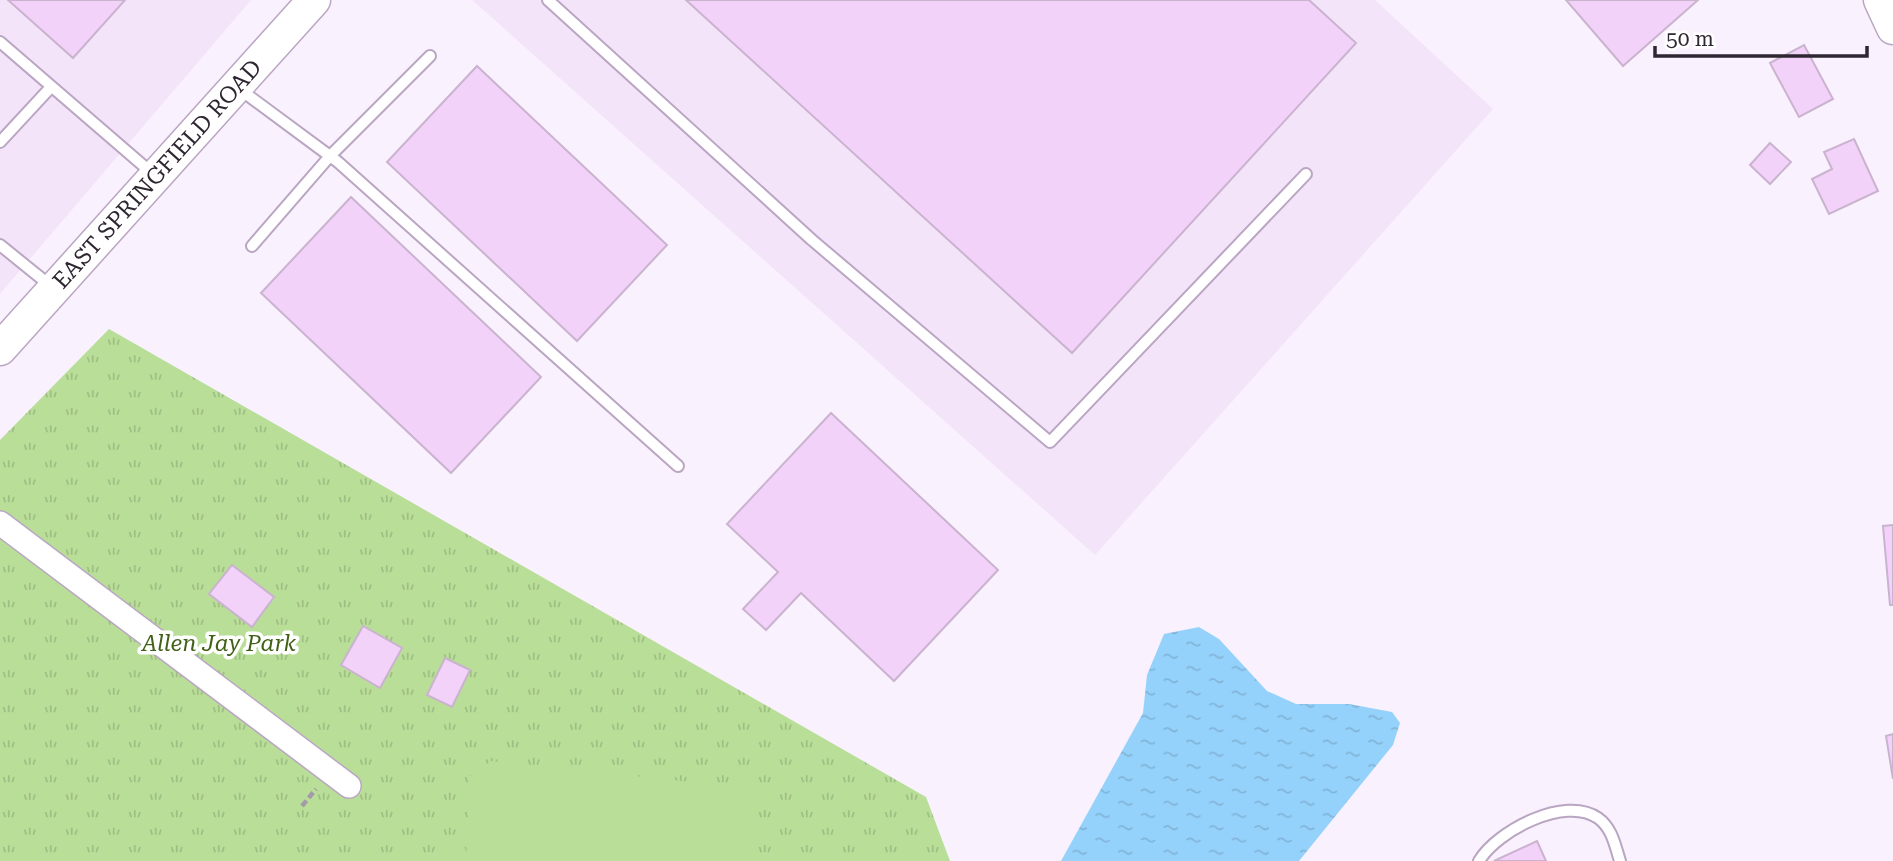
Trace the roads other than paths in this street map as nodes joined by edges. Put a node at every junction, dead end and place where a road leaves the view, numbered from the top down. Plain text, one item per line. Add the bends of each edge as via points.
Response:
1 (314, 0) edge
2 (548, 0) edge
3 (1880, 0) edge
4 (1893, 27) edge
5 (0, 42) edge
6 (430, 56) dead end
7 (236, 86) junction
8 (51, 87) junction
9 (0, 142) edge
10 (330, 156) junction
11 (1306, 174) dead end
12 (155, 176) junction
13 (0, 245) edge
14 (252, 246) dead end
15 (54, 289) junction
16 (0, 349) edge
17 (678, 466) dead end
18 (0, 523) edge
19 (349, 786) dead end
20 (1479, 861) edge
21 (1620, 861) edge

1 - 7 street, EAST SPRINGFIELD ROAD
2 - 11 lane via 812,240 1050,442
3 - 4 street
5 - 8 lane
6 - 10 lane
7 - 10 lane
7 - 12 street, EAST SPRINGFIELD ROAD
8 - 9 lane
8 - 12 lane
10 - 14 lane
10 - 17 lane
12 - 15 street, EAST SPRINGFIELD ROAD
13 - 15 lane
15 - 16 street, EAST SPRINGFIELD ROAD
18 - 19 street
20 - 21 lane via 1515,829 1542,814 1566,811 1596,817 1610,831

